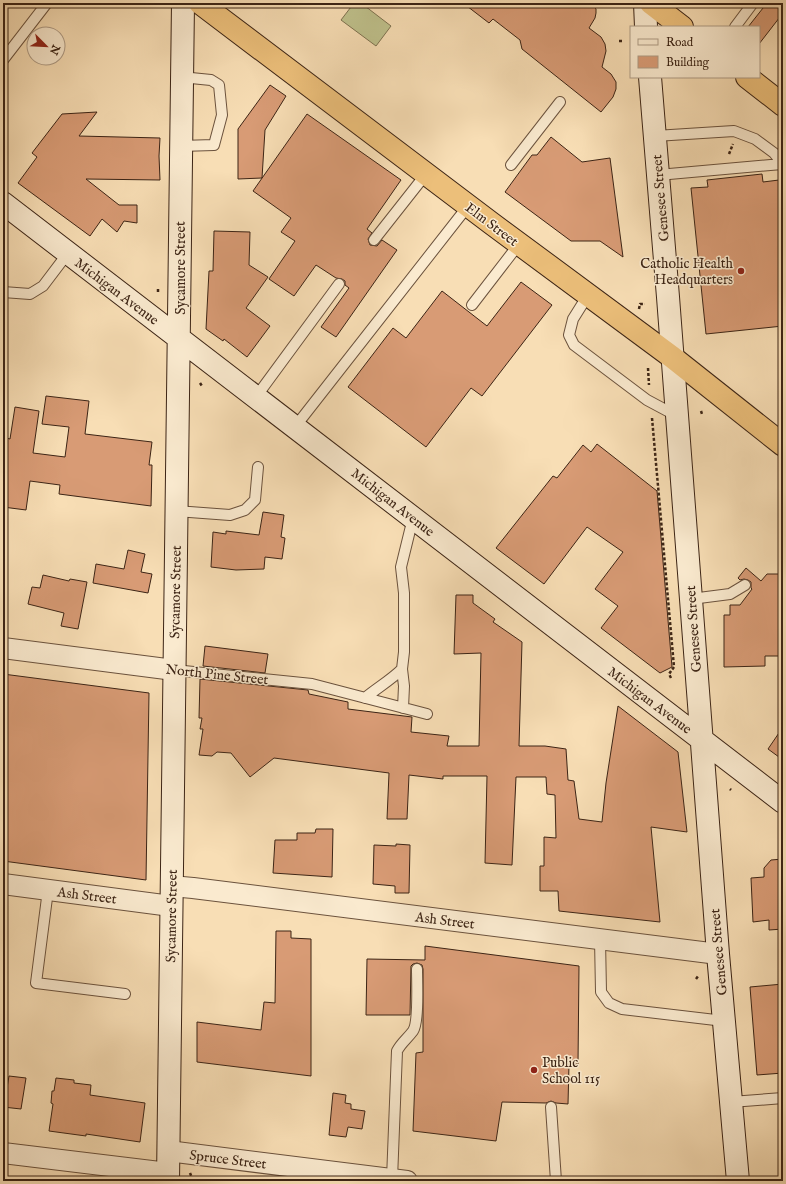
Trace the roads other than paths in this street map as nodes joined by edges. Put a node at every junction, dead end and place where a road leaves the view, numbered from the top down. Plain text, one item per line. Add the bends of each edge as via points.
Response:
1 (183, 3) edge
2 (200, 3) edge
3 (645, 3) edge
4 (652, 3) edge
5 (753, 3) edge
6 (43, 4) edge
7 (646, 26) edge
8 (681, 26) edge
9 (736, 26) edge
10 (3, 60) edge
11 (181, 77) junction
12 (650, 78) edge
13 (748, 78) edge
14 (560, 102) dead end
15 (783, 105) edge
16 (655, 136) junction
17 (180, 146) junction
18 (783, 164) edge
19 (511, 165) dead end
20 (426, 174) junction
21 (658, 175) junction
22 (3, 203) edge
23 (468, 206) junction
24 (374, 240) dead end
25 (519, 244) junction
26 (68, 253) junction
27 (339, 284) dead end
28 (3, 292) edge
29 (588, 295) junction
30 (472, 305) dead end
31 (179, 338) junction
32 (672, 357) junction
33 (256, 397) junction
34 (677, 416) junction
35 (294, 427) junction
36 (783, 445) edge
37 (258, 467) dead end
38 (176, 511) junction
39 (413, 518) junction
40 (745, 585) dead end
41 (691, 599) junction
42 (3, 648) edge
43 (402, 669) junction
44 (174, 670) junction
45 (365, 698) junction
46 (403, 708) junction
47 (427, 714) dead end
48 (701, 739) junction
49 (783, 802) edge
50 (3, 884) edge
51 (48, 890) junction
52 (171, 896) junction
53 (600, 939) junction
54 (718, 954) junction
55 (417, 969) dead end
56 (125, 994) dead end
57 (724, 1021) junction
58 (783, 1098) edge
59 (731, 1102) junction
60 (550, 1107) dead end
61 (168, 1151) junction
62 (3, 1153) edge
63 (168, 1177) edge
64 (399, 1180) edge
65 (556, 1181) edge
66 (738, 1181) edge

1 - 11 street, Sycamore Street
2 - 20 highway, Elm Street
3 - 7 street
4 - 8 highway
5 - 9 lane
6 - 10 lane
11 - 17 street, Sycamore Street
11 - 17 lane via 211,80 219,85 222,114 214,145
12 - 16 street, Genesee Street
13 - 15 highway
14 - 19 lane
16 - 18 lane via 734,131 755,139 774,153
16 - 21 street, Genesee Street
17 - 31 street, Sycamore Street
18 - 21 lane
20 - 23 highway, Elm Street
20 - 24 lane
21 - 32 street, Genesee Street
22 - 26 street, Michigan Avenue
23 - 25 highway, Elm Street
23 - 35 lane
25 - 29 highway, Elm Street
25 - 30 lane
26 - 28 lane via 43,286 30,294
26 - 31 street, Michigan Avenue
27 - 33 lane
29 - 32 highway, Elm Street
29 - 34 lane via 573,319 569,335 574,345 650,401
31 - 33 street, Michigan Avenue
31 - 38 street, Sycamore Street
32 - 34 street, Genesee Street
32 - 36 highway, Elm Street
33 - 35 street, Michigan Avenue
34 - 41 street, Genesee Street
35 - 39 street, Michigan Avenue
37 - 38 lane via 255,500 245,510 230,515
38 - 44 street, Sycamore Street
39 - 43 lane via 400,567 404,594
39 - 48 street, Michigan Avenue
40 - 41 lane via 730,594
41 - 48 street, Genesee Street
42 - 44 street, North Pine Street
43 - 45 lane
43 - 46 lane via 405,696
44 - 45 lane, North Pine Street via 312,684
44 - 52 street, Sycamore Street
45 - 46 lane, North Pine Street
46 - 47 lane, North Pine Street
48 - 49 street, Michigan Avenue
48 - 54 street, Genesee Street
50 - 51 street, Ash Street
51 - 52 street, Ash Street
51 - 56 lane via 36,983
52 - 53 street, Ash Street via 201,889
52 - 61 street, Sycamore Street
53 - 54 street, Ash Street
53 - 57 lane via 601,992 609,1003 622,1009
54 - 57 street, Genesee Street
55 - 64 lane via 416,1022 413,1031 397,1051
57 - 59 street, Genesee Street
58 - 59 lane
59 - 66 street, Genesee Street
60 - 65 lane
61 - 63 street, Sycamore Street
61 - 64 street, Spruce Street
62 - 63 street

